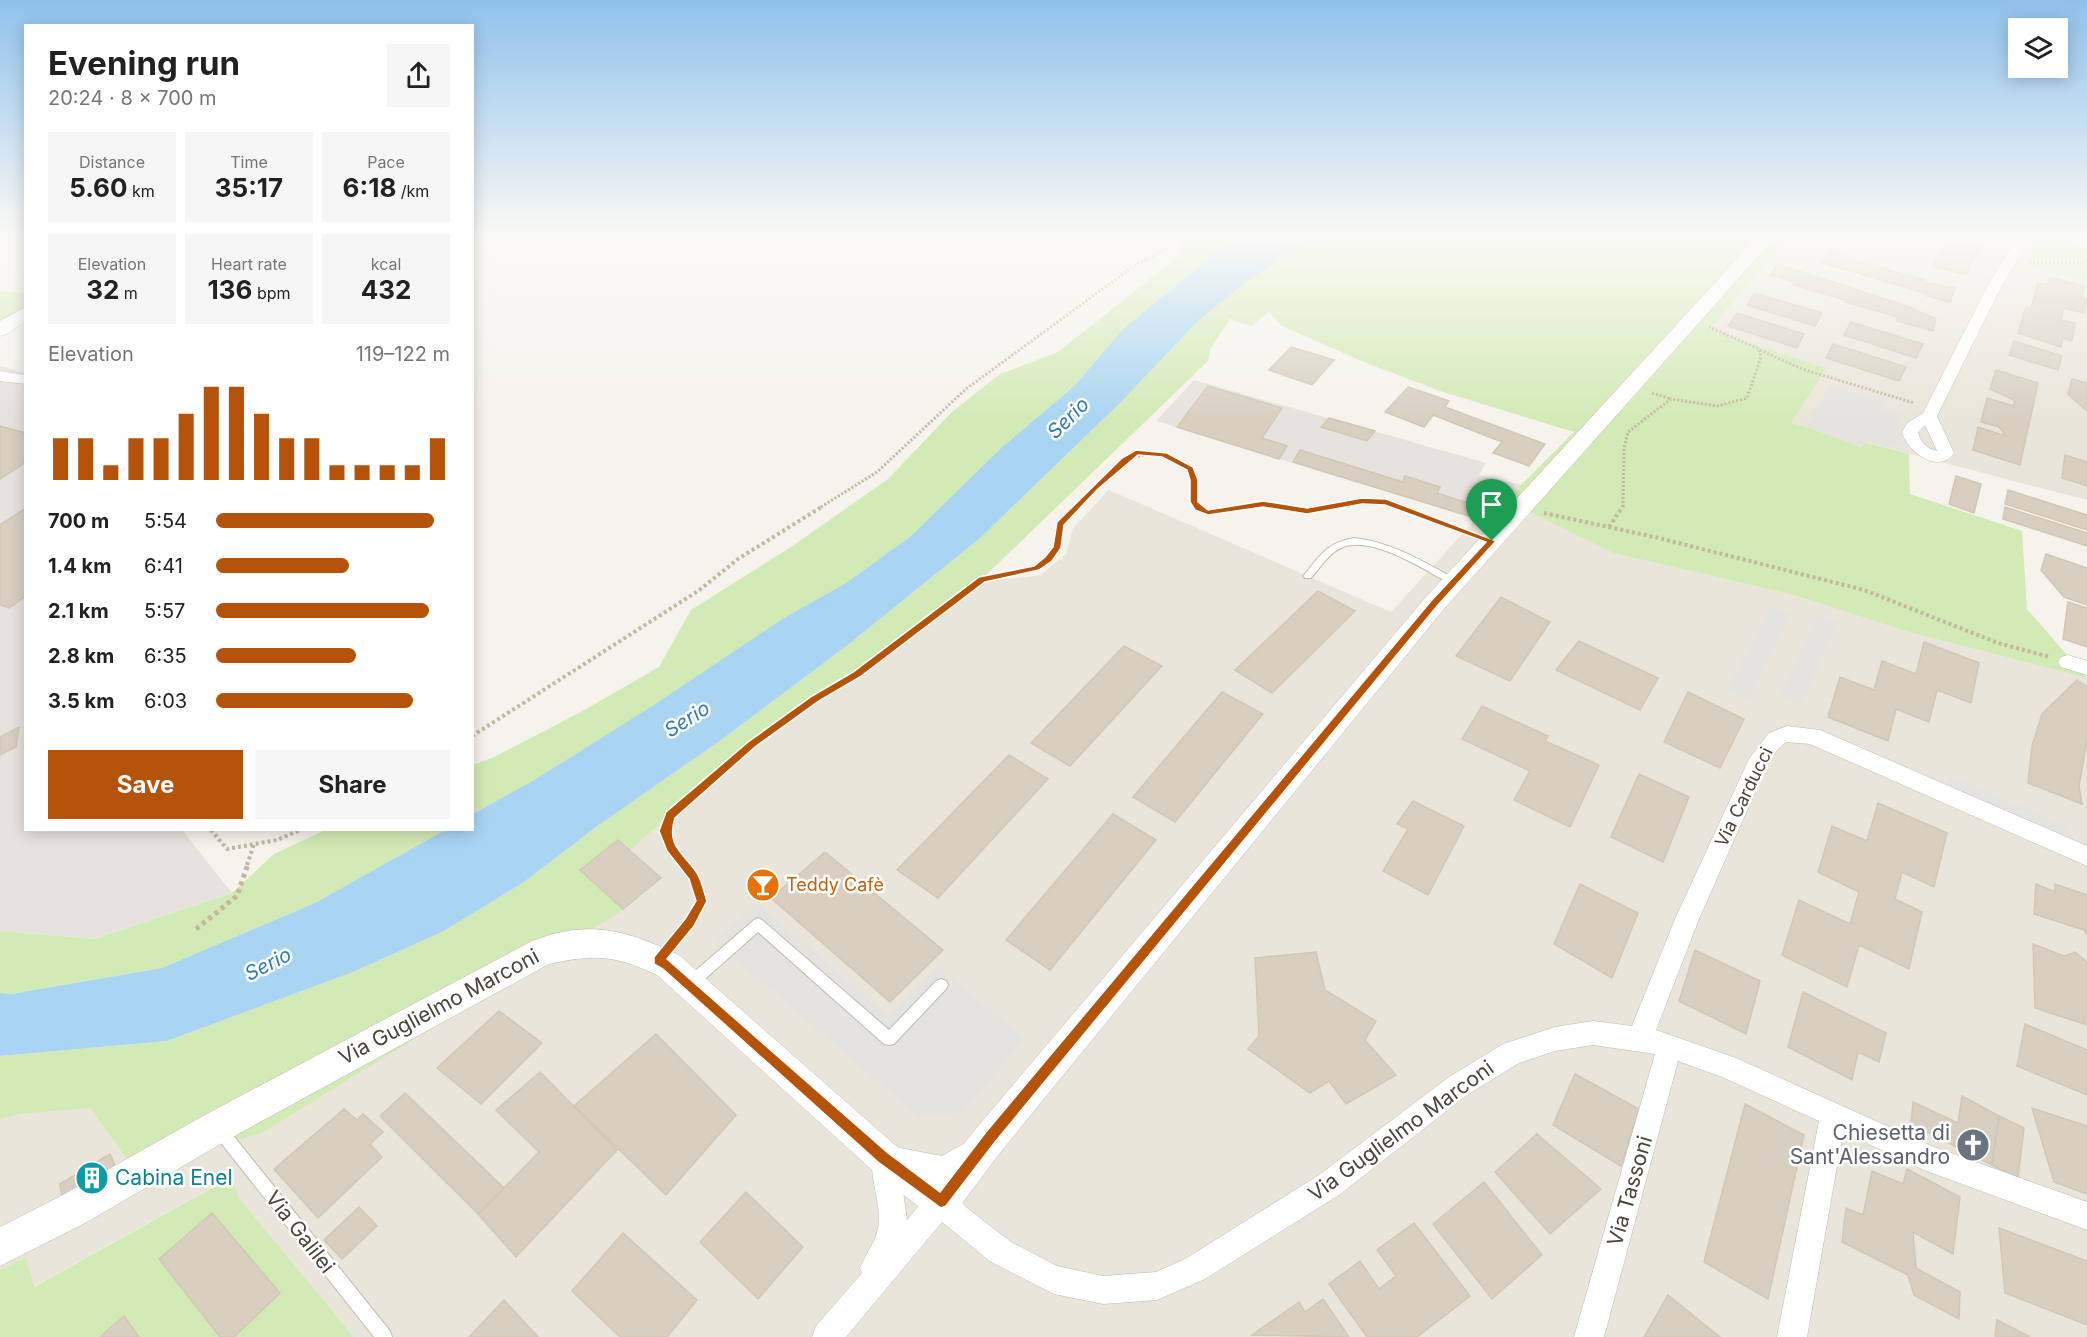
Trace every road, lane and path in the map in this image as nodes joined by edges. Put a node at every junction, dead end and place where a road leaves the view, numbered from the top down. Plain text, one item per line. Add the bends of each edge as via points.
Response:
1 (1091, 297) edge
2 (1713, 297) edge
3 (1991, 297) edge
4 (24, 313) edge
5 (1704, 324) dead end
6 (0, 330) edge
7 (1759, 349) junction
8 (0, 376) edge
9 (24, 380) edge
10 (1645, 390) dead end
11 (1671, 399) junction
12 (1931, 413) joint
13 (1538, 510) dead end
14 (1609, 528) junction
15 (1492, 541) junction
16 (1308, 576) dead end
17 (1454, 582) junction
18 (2068, 662) joint
19 (2087, 668) edge
20 (474, 735) edge
21 (212, 831) edge
22 (298, 831) edge
23 (254, 844) junction
24 (2087, 856) edge
25 (196, 929) dead end
26 (658, 961) junction
27 (690, 984) junction
28 (941, 985) dead end
29 (1641, 1039) junction
30 (1670, 1046) junction
31 (1833, 1114) junction
32 (217, 1127) junction
33 (991, 1137) junction
34 (883, 1157) junction
35 (941, 1201) junction
36 (2087, 1216) edge
37 (0, 1247) edge
38 (850, 1309) junction
39 (384, 1337) edge
40 (827, 1337) edge
41 (1589, 1337) edge
42 (1792, 1337) edge

1 - 20 path via 966,389 877,472
2 - 15 street
3 - 12 street
4 - 6 street
5 - 7 path
7 - 11 path via 1761,357 1747,398 1718,406
7 - 12 path via 1802,369
8 - 9 street
10 - 11 path
11 - 14 path via 1628,432 1623,507
13 - 14 path
14 - 18 path via 1864,590 1998,643
15 - 17 street
15 - 26 path via 1386,502 1362,501 1307,511 1263,504 1208,513 1194,502 1190,469 1164,454 1136,453 1060,524 1057,548 1049,559 1036,568 982,579 856,674 751,744 670,815 665,831 671,848 694,877 701,901 690,922
16 - 17 lane via 1328,553 1353,540 1383,547
17 - 33 street
18 - 19 street
21 - 23 path via 226,849
22 - 23 path
23 - 25 path via 237,896
24 - 29 street, Via Carducci via 1813,736 1787,733 1772,739 1759,759 1688,919
26 - 27 street, Via Guglielmo Marconi
26 - 32 street, Via Guglielmo Marconi via 607,943 543,951
27 - 28 lane via 758,924 889,1039
27 - 34 street, Via Guglielmo Marconi
29 - 30 street, Via Guglielmo Marconi
29 - 35 street, Via Guglielmo Marconi via 1593,1033 1555,1039 1512,1053 1458,1086 1329,1185 1195,1269 1157,1286 1102,1290 1054,1280 1001,1252
30 - 31 street, Via Guglielmo Marconi
30 - 41 street, Via Tassoni
31 - 36 street, Via Guglielmo Marconi via 1924,1158
31 - 42 street
32 - 37 street, Via Guglielmo Marconi
32 - 39 lane, Via Galilei
33 - 34 street, Via Guglielmo Marconi via 945,1170
33 - 35 street
34 - 35 street, Via Guglielmo Marconi
34 - 38 street via 892,1189 889,1243
35 - 38 street
38 - 40 street

